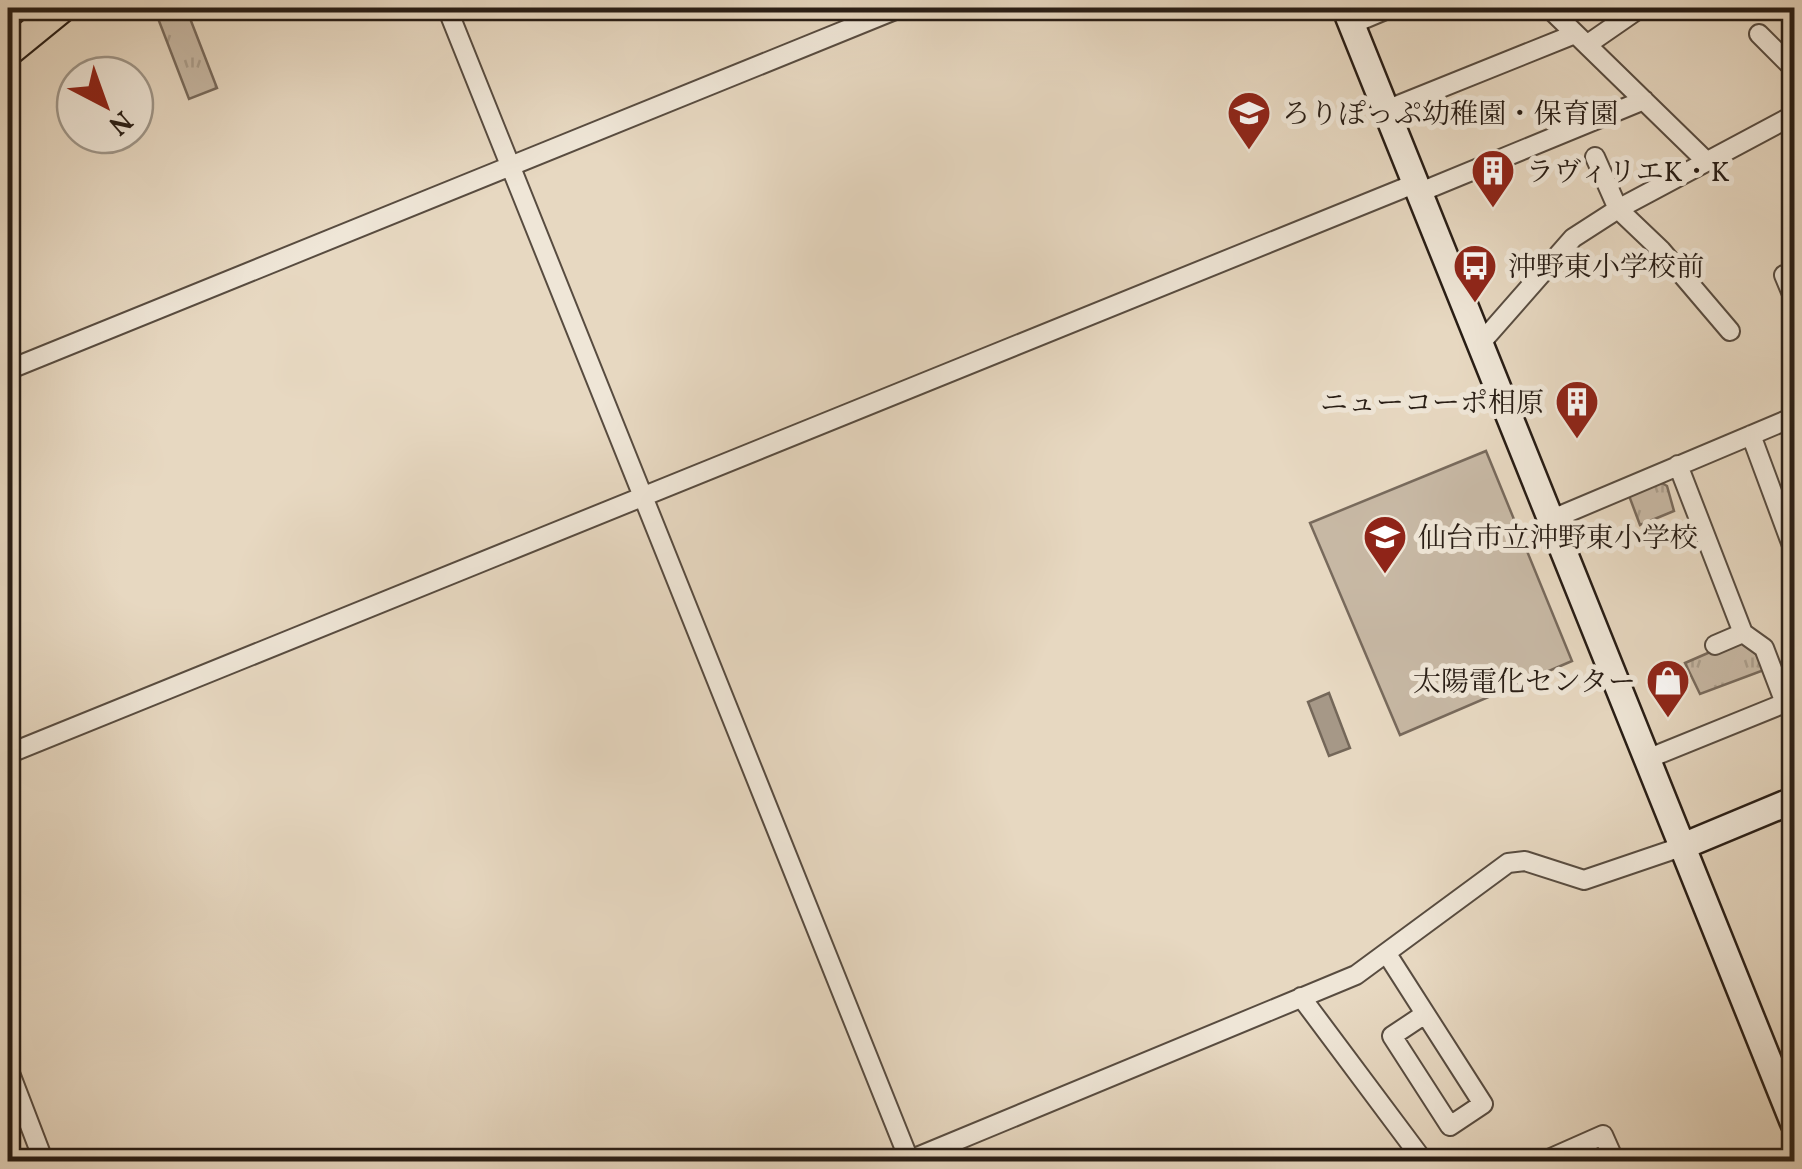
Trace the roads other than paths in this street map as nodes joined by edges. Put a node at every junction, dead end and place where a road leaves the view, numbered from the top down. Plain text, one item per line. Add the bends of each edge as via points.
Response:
1 (447, 8) edge
2 (900, 8) edge
3 (1390, 8) edge
4 (1549, 8) edge
5 (1640, 8) edge
6 (55, 10) edge
7 (1348, 16) edge
8 (1760, 34) dead end
9 (1581, 39) junction
10 (8, 52) edge
11 (1794, 68) edge
12 (1644, 100) junction
13 (1386, 110) junction
14 (1794, 115) edge
15 (1595, 158) dead end
16 (1708, 162) junction
17 (510, 168) junction
18 (1416, 189) junction
19 (1618, 208) junction
20 (1784, 275) dead end
21 (1794, 299) edge
22 (1730, 330) dead end
23 (1479, 345) junction
24 (8, 370) edge
25 (1794, 417) edge
26 (1752, 435) junction
27 (1678, 465) junction
28 (644, 499) junction
29 (1786, 505) edge
30 (1550, 520) junction
31 (1794, 551) edge
32 (1743, 633) junction
33 (1715, 644) dead end
34 (8, 754) edge
35 (1647, 759) junction
36 (1794, 800) edge
37 (1682, 847) junction
38 (1387, 954) junction
39 (1302, 997) junction
40 (1426, 1014) junction
41 (8, 1068) edge
42 (1794, 1124) edge
43 (908, 1161) edge
44 (44, 1162) edge
45 (1440, 1162) edge
46 (1542, 1162) edge
47 (1615, 1162) edge

1 - 17 street
2 - 17 street
3 - 7 street
4 - 9 street
5 - 9 street
6 - 10 main road
7 - 13 street
8 - 11 street
9 - 12 street
9 - 13 street
12 - 16 street
12 - 18 street
13 - 18 street
14 - 16 street
15 - 19 street
16 - 19 street
17 - 24 street
17 - 28 street
18 - 23 street
18 - 28 street
19 - 22 street
19 - 23 street via 1573,238
20 - 21 street
23 - 30 street
25 - 26 street
26 - 27 street
26 - 29 street
27 - 30 street
27 - 32 street
28 - 34 street
28 - 43 street
29 - 31 street
30 - 35 street
32 - 33 street
32 - 35 street via 1764,648 1785,703
35 - 37 street
36 - 37 street
37 - 38 street via 1584,880 1526,861 1508,863
37 - 42 street
38 - 39 street
38 - 40 street
39 - 43 street
39 - 45 street via 1422,1159
40 - 40 street via 1484,1104 1450,1126 1392,1036
41 - 44 street
46 - 47 street via 1604,1135

